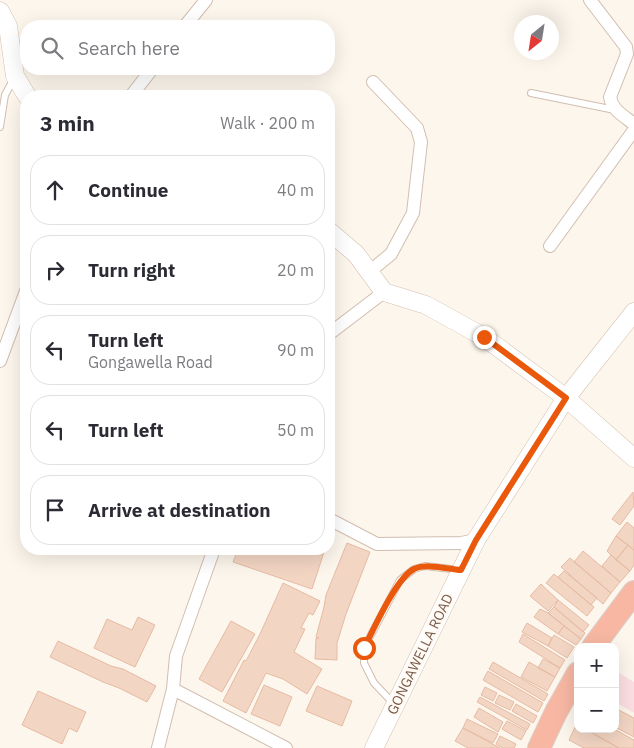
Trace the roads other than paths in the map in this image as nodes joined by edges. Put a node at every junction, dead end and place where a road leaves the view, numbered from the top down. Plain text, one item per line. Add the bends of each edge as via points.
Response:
1 (206, 0) edge
2 (590, 0) edge
3 (0, 11) edge
4 (190, 20) edge
5 (147, 75) edge
6 (15, 76) junction
7 (373, 82) dead end
8 (23, 90) edge
9 (136, 90) edge
10 (531, 93) dead end
11 (616, 110) junction
12 (634, 124) edge
13 (0, 127) edge
14 (634, 130) edge
15 (335, 236) edge
16 (550, 246) dead end
17 (369, 272) junction
18 (384, 292) junction
19 (20, 307) edge
20 (634, 312) edge
21 (335, 329) edge
22 (0, 361) edge
23 (566, 398) junction
24 (634, 458) edge
25 (335, 522) edge
26 (476, 540) junction
27 (212, 555) edge
28 (461, 570) junction
29 (634, 592) edge
30 (596, 643) edge
31 (574, 680) edge
32 (173, 689) junction
33 (395, 705) junction
34 (158, 748) edge
35 (286, 748) edge
36 (374, 748) edge
37 (539, 748) edge

1 - 4 street
2 - 11 street via 626,47 627,54 610,97
3 - 6 street via 8,26
5 - 9 street
6 - 8 street
6 - 13 lane via 4,94
7 - 17 street via 418,128 421,142 413,213 391,254
10 - 11 lane
11 - 12 street
14 - 16 street
15 - 17 street via 356,254
17 - 18 street
18 - 21 street
18 - 23 street via 426,305 484,337
19 - 22 street
20 - 23 street, GONGAWELLA ROAD
23 - 24 street
23 - 26 street, GONGAWELLA ROAD
25 - 26 street via 377,544
26 - 28 street, GONGAWELLA ROAD
27 - 32 street via 176,656
28 - 33 street, GONGAWELLA ROAD
28 - 33 lane via 425,566 414,569 400,580 364,648 364,663 374,683
29 - 30 highway
31 - 37 highway
32 - 34 street
32 - 35 street
33 - 36 street, GONGAWELLA ROAD

